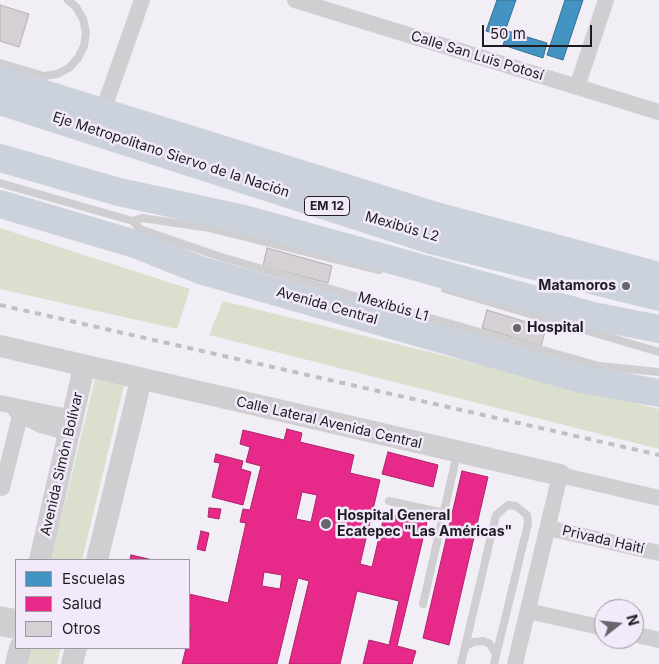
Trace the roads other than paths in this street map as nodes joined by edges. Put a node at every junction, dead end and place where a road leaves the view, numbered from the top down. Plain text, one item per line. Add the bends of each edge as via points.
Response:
1 (68, 0) edge
2 (142, 0) edge
3 (295, 0) edge
4 (606, 0) edge
5 (0, 63) edge
6 (0, 80) edge
7 (577, 87) junction
8 (0, 101) edge
9 (105, 105) dead end
10 (0, 109) edge
11 (659, 112) edge
12 (0, 158) edge
13 (0, 183) edge
14 (0, 204) edge
15 (133, 221) junction
16 (392, 274) dead end
17 (659, 276) edge
18 (440, 287) dead end
19 (659, 297) edge
20 (659, 304) edge
21 (659, 329) edge
22 (0, 346) edge
23 (659, 352) edge
24 (84, 367) junction
25 (659, 372) edge
26 (141, 380) junction
27 (659, 393) edge
28 (13, 408) edge
29 (71, 425) junction
30 (458, 452) junction
31 (560, 475) junction
32 (6, 489) edge
33 (659, 498) edge
34 (389, 502) dead end
35 (444, 513) junction
36 (548, 528) junction
37 (659, 553) edge
38 (40, 559) edge
39 (97, 559) edge
40 (423, 604) dead end
41 (528, 611) junction
42 (0, 614) edge
43 (15, 617) edge
44 (594, 626) edge
45 (0, 628) edge
46 (15, 631) edge
47 (644, 636) edge
48 (659, 640) edge
49 (466, 646) junction
50 (20, 649) edge
51 (76, 649) edge
52 (496, 654) junction
53 (16, 664) edge
54 (72, 664) edge
55 (461, 664) edge
56 (494, 664) edge
57 (515, 664) edge

1 - 5 lane via 83,19 86,32 81,52 69,68 44,76
2 - 9 street
3 - 7 street, Calle San Luis Potosí
4 - 7 street
6 - 17 highway, Eje Metropolitano Siervo de la Nación / EM 12 via 436,216
7 - 11 street, Calle San Luis Potosí
8 - 19 highway, Eje Metropolitano Siervo de la Nación / EM 12 via 434,241
10 - 20 lane, Mexibús L2
12 - 21 highway via 119,192 244,219 593,316
13 - 15 lane, Mexibús L1
14 - 27 highway, Avenida Central via 135,244 200,270 552,371
15 - 16 lane, Mexibús L1 via 142,218 210,228
15 - 25 lane, Mexibús L1 via 140,229 218,256 599,366
18 - 23 lane
22 - 24 main road, Calle Lateral Avenida Central
24 - 26 main road, Calle Lateral Avenida Central
24 - 29 main road, Avenida Simón Bolívar
26 - 30 main road, Calle Lateral Avenida Central
26 - 39 main road
28 - 29 street
28 - 32 street
29 - 38 main road, Avenida Simón Bolívar
30 - 31 main road, Calle Lateral Avenida Central
30 - 35 lane
31 - 33 street, Calle Lateral Avenida Central
31 - 36 street
34 - 35 lane
35 - 40 lane
36 - 37 street, Privada Haití
36 - 41 street
41 - 44 street
41 - 57 street
42 - 43 street
45 - 46 street
47 - 48 street
49 - 52 lane via 483,641 490,644
49 - 52 lane via 496,515 508,506 516,506 527,515 528,524
49 - 55 lane
50 - 53 main road
51 - 54 main road
52 - 56 lane

